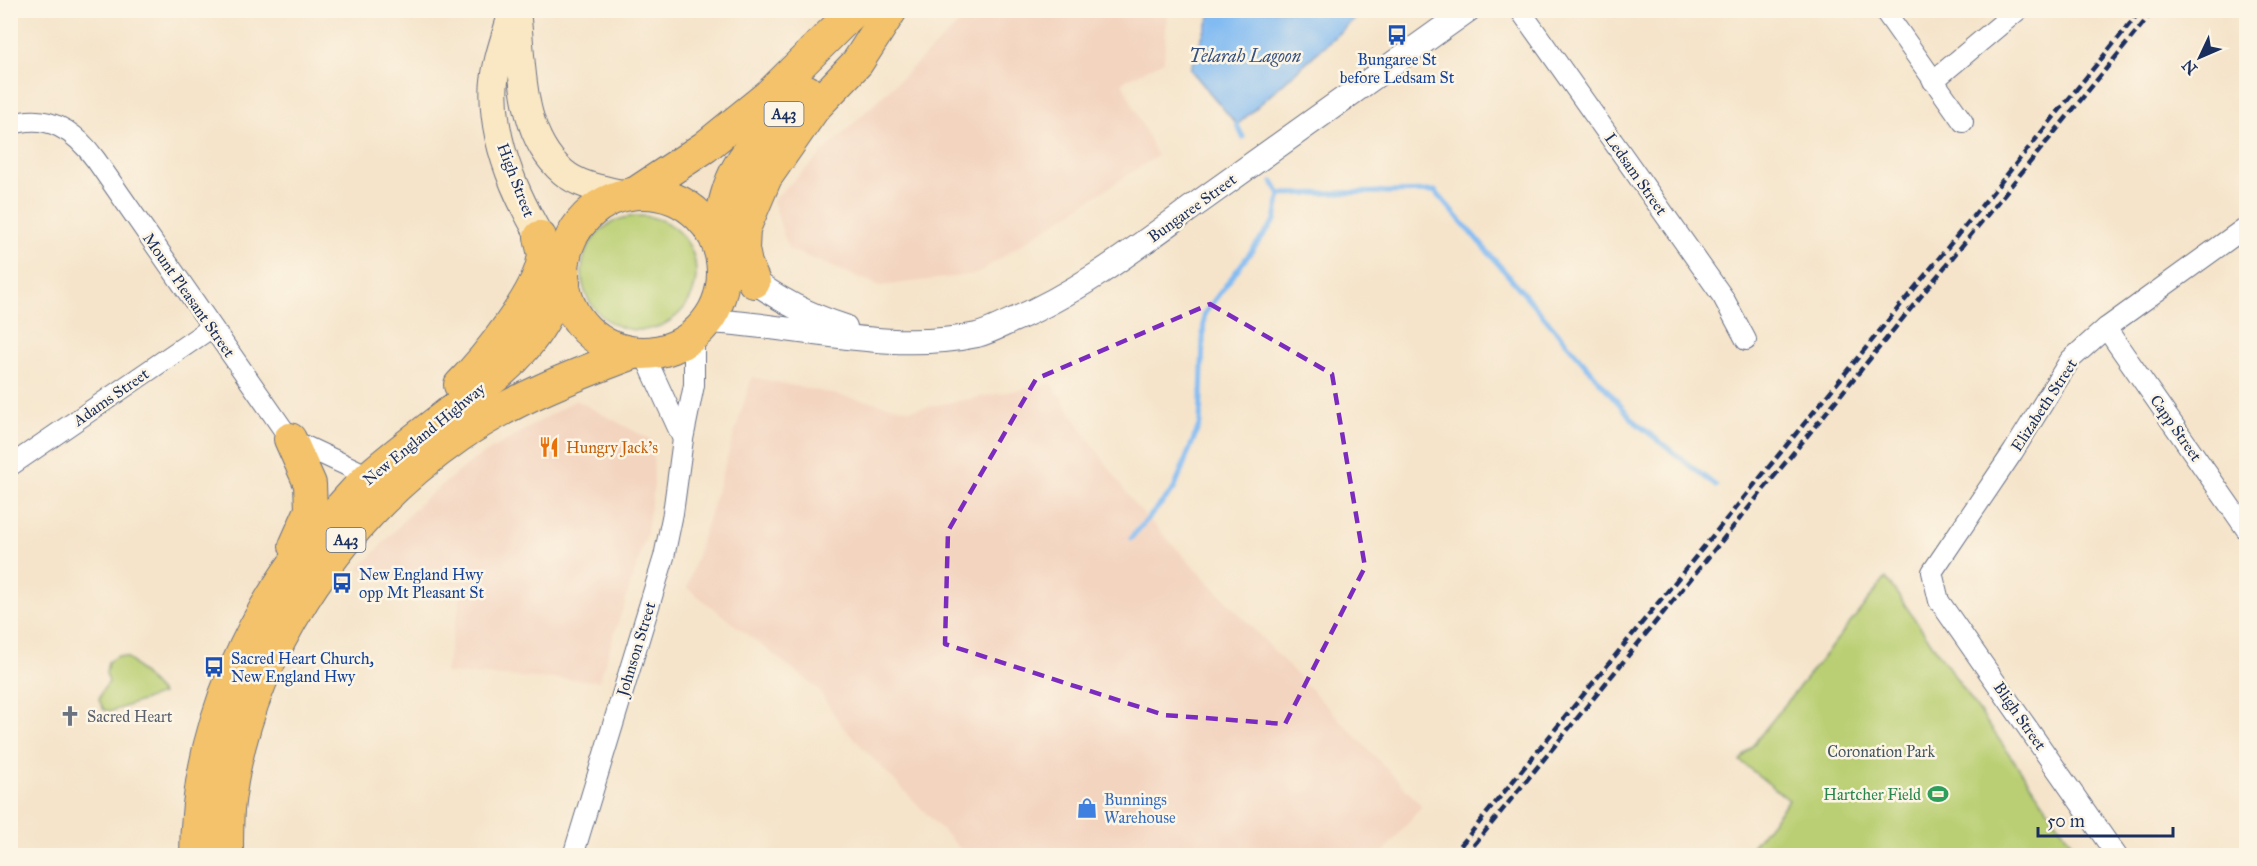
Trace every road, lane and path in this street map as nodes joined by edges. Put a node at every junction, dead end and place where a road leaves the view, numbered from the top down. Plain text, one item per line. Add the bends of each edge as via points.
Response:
1 (515, 10) edge
2 (855, 10) edge
3 (890, 10) edge
4 (1468, 10) edge
5 (1521, 10) edge
6 (1884, 10) edge
7 (2018, 10) edge
8 (1933, 81) junction
9 (1963, 122) dead end
10 (10, 125) edge
11 (630, 193) junction
12 (2247, 227) edge
13 (540, 237) junction
14 (719, 247) junction
15 (563, 277) junction
16 (754, 282) junction
17 (211, 328) junction
18 (701, 328) junction
19 (2106, 328) junction
20 (1746, 340) dead end
21 (888, 341) junction
22 (638, 354) junction
23 (290, 439) junction
24 (683, 439) junction
25 (406, 447) junction
26 (10, 466) edge
27 (369, 476) junction
28 (2247, 529) edge
29 (1932, 572) joint
30 (273, 593) junction
31 (196, 855) edge
32 (227, 855) edge
33 (573, 855) edge
34 (2117, 855) edge

1 - 11 main road, High Street via 526,99 533,129 546,153 564,173 589,186
1 - 13 main road, High Street via 499,56 494,86 496,120 504,156
2 - 11 highway, A43 via 768,96 705,147
3 - 14 highway, A43 via 758,139 738,168 725,202
3 - 16 highway via 857,63 814,108 766,177 744,229 743,249
4 - 21 street, Bungaree Street via 1143,243 1052,301 980,334
5 - 20 street, Ledsam Street via 1723,297
6 - 8 street
7 - 8 street
8 - 9 street
10 - 17 street, Mount Pleasant Street via 41,120 59,126 85,146
11 - 14 highway via 658,192 677,200 706,224
11 - 15 highway, A43 via 603,203 571,234
12 - 19 street, Elizabeth Street
13 - 15 main road, High Street
13 - 25 highway via 544,257 531,291 476,369
14 - 16 street, Bungaree Street
14 - 18 highway, A43 via 722,287
15 - 22 highway via 569,301 587,330 614,349
15 - 25 highway, New England Highway / A43 via 539,330 524,349 493,379
16 - 21 street, Bungaree Street via 797,309
17 - 23 street, Mount Pleasant Street
17 - 26 street, Adams Street
18 - 21 street, Bungaree Street via 747,323
18 - 22 highway, A43 via 672,347
18 - 24 street, Johnson Street
19 - 28 street, Capp Street
19 - 29 street, Elizabeth Street via 2070,360
22 - 24 street
22 - 32 highway, New England Highway / A43 via 554,384 462,434 408,476 342,545 295,614 249,716 228,811
23 - 27 street, Mount Pleasant Street
23 - 30 highway via 310,484 311,510
24 - 33 street, Johnson Street via 664,557
25 - 27 highway, New England Highway / A43
27 - 30 highway, New England Highway / A43 via 321,528
29 - 34 street, Bligh Street via 1939,602
30 - 31 highway, New England Highway / A43 via 230,680 219,712 203,773

